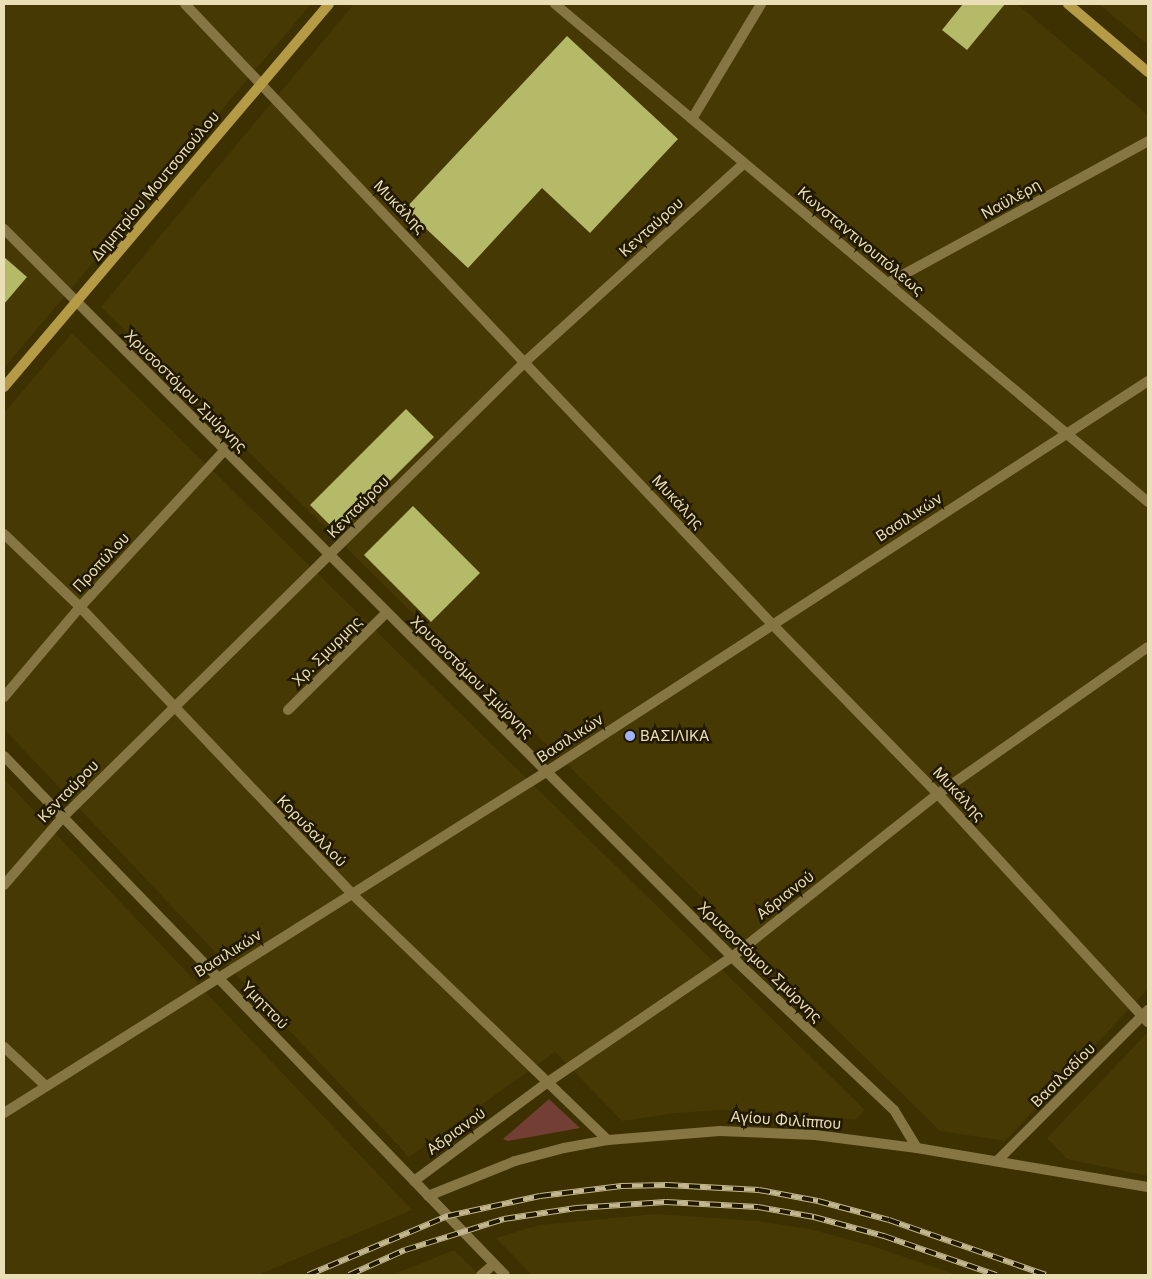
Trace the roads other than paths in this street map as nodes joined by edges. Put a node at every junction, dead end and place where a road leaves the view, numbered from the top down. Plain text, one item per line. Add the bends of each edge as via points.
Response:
1 (185, 4) edge
2 (329, 4) edge
3 (555, 4) edge
4 (761, 4) edge
5 (1068, 4) edge
6 (1148, 72) edge
7 (261, 84) junction
8 (692, 119) junction
9 (1148, 142) edge
10 (744, 163) junction
11 (4, 229) edge
12 (888, 283) junction
13 (76, 302) junction
14 (526, 361) junction
15 (1148, 381) edge
16 (4, 387) edge
17 (1066, 433) junction
18 (224, 451) junction
19 (1148, 502) edge
20 (4, 534) edge
21 (330, 556) junction
22 (80, 607) junction
23 (386, 613) junction
24 (772, 624) junction
25 (1148, 647) edge
26 (4, 697) edge
27 (173, 706) junction
28 (288, 710) dead end
29 (4, 756) edge
30 (546, 772) junction
31 (938, 794) junction
32 (62, 817) junction
33 (4, 885) edge
34 (352, 894) junction
35 (732, 957) junction
36 (217, 977) junction
37 (1146, 1016) edge
38 (4, 1048) edge
39 (548, 1082) junction
40 (46, 1086) junction
41 (4, 1113) edge
42 (608, 1140) junction
43 (917, 1148) junction
44 (998, 1160) junction
45 (414, 1181) junction
46 (1148, 1187) edge
47 (428, 1196) junction
48 (494, 1264) junction
49 (481, 1275) edge
50 (505, 1275) edge

1 - 7 street, Μυκάλης
2 - 7 street, Δημητρίου Μουτσοπούλου
3 - 8 street, Κωνσταντινουπόλεως
4 - 8 street
5 - 6 street
7 - 13 street, Δημητρίου Μουτσοπούλου
7 - 14 street, Μυκάλης
8 - 10 street, Κωνσταντινουπόλεως
9 - 12 street, Ναϋλέρη
10 - 12 street, Κωνσταντινουπόλεως
10 - 14 street, Κενταύρου
11 - 13 street, Χρυσοστόμου Σμύρνης
12 - 17 street, Κωνσταντινουπόλεως
13 - 16 street, Δημητρίου Μουτσοπούλου
13 - 18 street, Χρυσοστόμου Σμύρνης
14 - 21 street, Κενταύρου
14 - 24 street, Μυκάλης
15 - 17 street, Βασιλικών
17 - 19 street, Κωνσταντινουπόλεως
17 - 24 street, Βασιλικών
18 - 21 street, Χρυσοστόμου Σμύρνης
18 - 22 street, Προπύλου
20 - 22 street, Κορυδαλλού
21 - 23 street, Χρυσοστόμου Σμύρνης
21 - 27 street, Κενταύρου
22 - 26 street, Προπύλου
22 - 27 street, Κορυδαλλού
23 - 28 street, Χρ. Σμυρμης
23 - 30 street, Χρυσοστόμου Σμύρνης
24 - 30 street, Βασιλικών
24 - 31 street, Μυκάλης
25 - 31 street, Αδριανού
27 - 32 street, Κενταύρου
27 - 34 street, Κορυδαλλού
29 - 32 street, Υμηττού
30 - 34 street, Βασιλικών
30 - 35 street, Χρυσοστόμου Σμύρνης
31 - 35 street, Αδριανού
31 - 37 street, Μυκάλης
32 - 33 street, Κενταύρου
32 - 36 street, Υμηττού
34 - 36 street, Βασιλικών
34 - 39 street, Κορυδαλλού
35 - 39 street, Αδριανού
35 - 43 street, Χρυσοστόμου Σμύρνης via 894,1110
36 - 40 street, Βασιλικών
36 - 45 street, Υμηττού
37 - 44 street, Βασιλαδίου
38 - 40 street
39 - 42 street, Κορυδαλλού
39 - 45 street, Αδριανού
40 - 41 street, Βασιλικών
42 - 43 street, Αγίου Φιλίππου via 673,1133 766,1132
42 - 47 street, Αγίου Φιλίππου via 515,1161
43 - 44 street, Αγίου Φιλίππου
44 - 46 street, Αγίου Φιλίππου
45 - 47 street, Υμηττού
47 - 48 street, Υμηττού
48 - 49 street
48 - 50 street, Υμηττού

